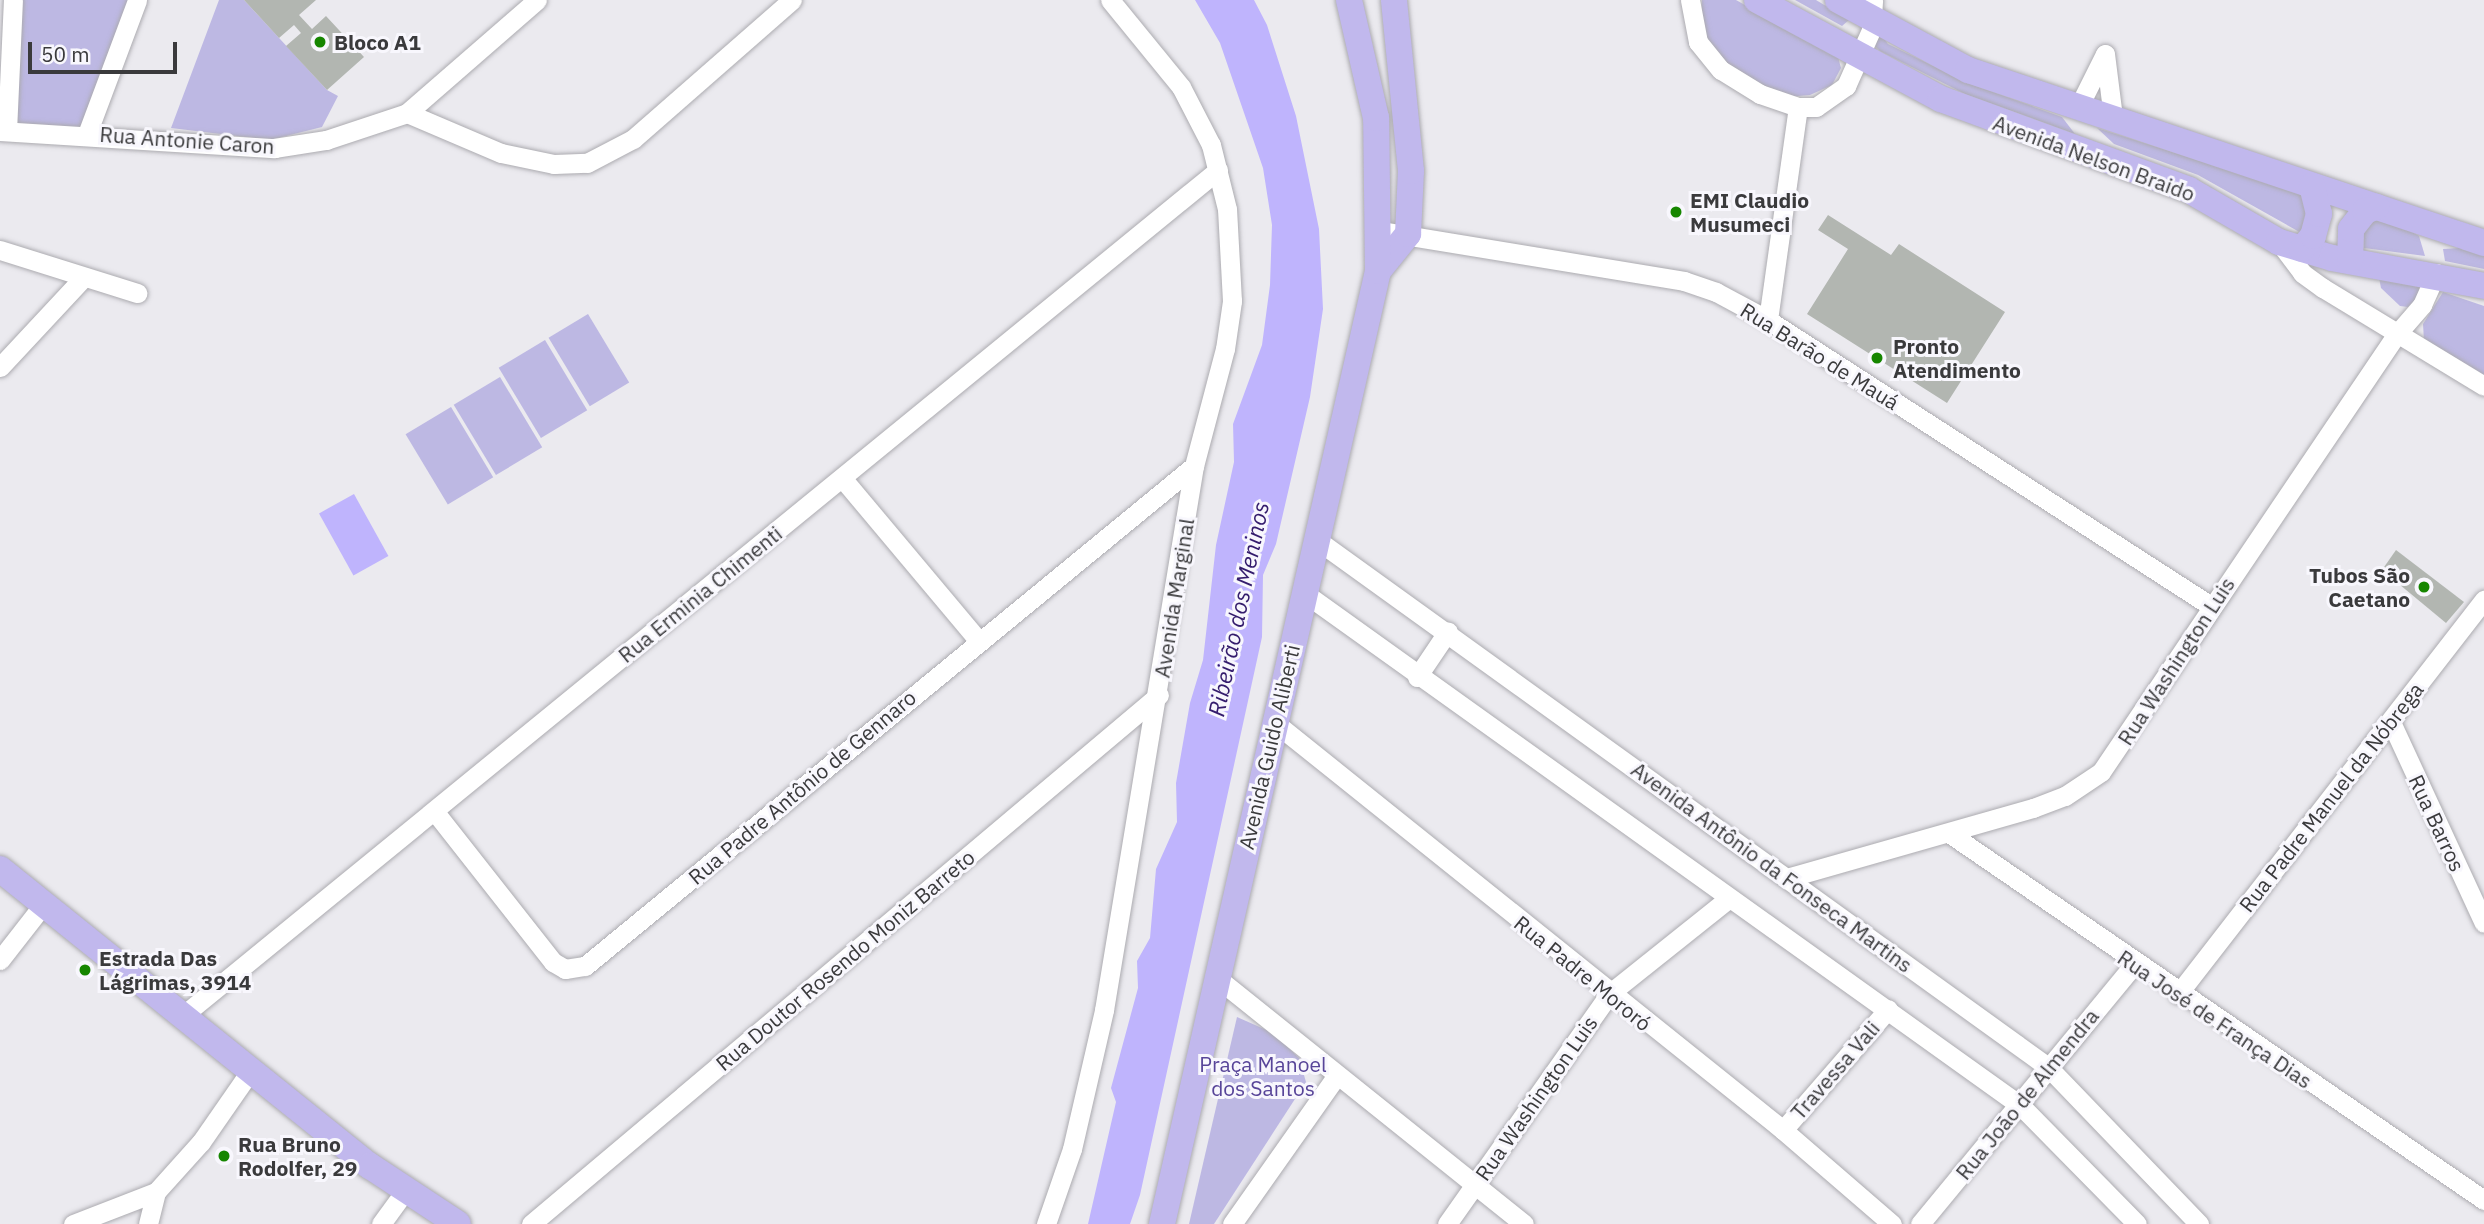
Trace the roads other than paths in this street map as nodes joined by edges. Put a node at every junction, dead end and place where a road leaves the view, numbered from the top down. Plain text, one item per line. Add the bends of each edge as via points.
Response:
1 (13, 0) edge
2 (137, 0) edge
3 (537, 0) edge
4 (792, 0) edge
5 (1110, 0) edge
6 (1349, 0) edge
7 (1394, 0) edge
8 (1690, 0) edge
9 (1757, 0) edge
10 (1838, 0) edge
11 (1873, 10) edge
12 (1860, 57) junction
13 (1798, 107) junction
14 (2078, 108) junction
15 (407, 113) junction
16 (2113, 117) junction
17 (3, 131) edge
18 (88, 134) junction
19 (2107, 159) junction
20 (1217, 170) junction
21 (2312, 186) junction
22 (2376, 207) junction
23 (2422, 222) junction
24 (1380, 231) junction
25 (1408, 234) junction
26 (2484, 243) edge
27 (2290, 246) junction
28 (0, 250) edge
29 (2350, 261) junction
30 (1378, 271) junction
31 (2436, 273) junction
32 (84, 277) junction
33 (2484, 285) edge
34 (137, 293) dead end
35 (1768, 320) junction
36 (2396, 335) junction
37 (0, 367) edge
38 (2484, 386) edge
39 (1194, 466) junction
40 (842, 478) junction
41 (1317, 540) junction
42 (1303, 592) junction
43 (2484, 600) edge
44 (2211, 606) junction
45 (1448, 631) junction
46 (979, 641) junction
47 (1417, 677) junction
48 (1158, 695) junction
49 (2391, 722) junction
50 (1274, 723) junction
51 (435, 812) junction
52 (1949, 833) junction
53 (0, 869) edge
54 (1787, 878) junction
55 (1728, 899) junction
56 (42, 906) junction
57 (2484, 923) edge
58 (0, 960) edge
59 (2134, 964) junction
60 (1217, 978) junction
61 (2178, 994) junction
62 (1609, 995) junction
63 (1888, 1009) junction
64 (181, 1017) junction
65 (2048, 1068) junction
66 (251, 1070) junction
67 (1337, 1075) junction
68 (2021, 1106) junction
69 (1783, 1130) junction
70 (1476, 1184) junction
71 (156, 1192) junction
72 (404, 1192) junction
73 (2484, 1200) edge
74 (1164, 1220) edge
75 (73, 1224) edge
76 (148, 1224) edge
77 (381, 1224) edge
78 (458, 1224) edge
79 (531, 1224) edge
80 (1046, 1224) edge
81 (1232, 1224) edge
82 (1447, 1224) edge
83 (1524, 1224) edge
84 (1892, 1224) edge
85 (1920, 1224) edge
86 (2137, 1224) edge
87 (2199, 1224) edge

1 - 17 street
2 - 18 street
3 - 15 street, Rua Antonie Caron
4 - 15 street via 633,139 587,163 554,164 501,153
5 - 20 street, Avenida Marginal via 1181,87 1211,145
6 - 24 main road, Avenida Guido Aliberti via 1376,118
7 - 25 main road via 1411,171
8 - 13 street via 1698,41 1721,70 1760,94
9 - 12 main road, Avenida Nelson Braido
10 - 11 main road, Avenida Nelson Braido
11 - 12 street
11 - 14 main road, Avenida Nelson Braido via 1968,70
12 - 13 street via 1839,94 1816,107
12 - 19 main road, Avenida Nelson Braido via 1983,117
13 - 35 street
14 - 16 main road, Avenida Nelson Braido
14 - 16 street via 2105,54
14 - 19 main road
15 - 18 street, Rua Antonie Caron via 326,140 274,148
16 - 21 main road, Avenida Nelson Braido
17 - 18 street, Rua Antonie Caron
19 - 27 main road, Avenida Nelson Braido via 2189,190
20 - 39 street, Avenida Marginal via 1233,257 1232,301 1225,349
20 - 40 street, Rua Erminia Chimenti
21 - 22 main road, Avenida Nelson Braido
21 - 27 main road via 2319,215 2313,236
22 - 23 main road, Avenida Nelson Braido
22 - 29 main road via 2365,211 2351,229
23 - 26 main road, Avenida Nelson Braido
23 - 31 main road via 2434,243
24 - 25 street, Rua Barão de Mauá
24 - 30 main road, Avenida Guido Aliberti
25 - 30 main road, Avenida Guido Aliberti
25 - 35 street, Rua Barão de Mauá via 1684,281
27 - 29 main road, Avenida Nelson Braido
27 - 36 street via 2302,273
28 - 32 street
29 - 31 main road, Avenida Nelson Braido
30 - 41 main road, Avenida Guido Aliberti
31 - 33 main road, Avenida Nelson Braido
31 - 36 street, Rua Washington Luis via 2422,305
32 - 34 street
32 - 37 street
35 - 44 street, Rua Barão de Mauá
36 - 38 street
36 - 44 street, Rua Washington Luis
39 - 46 street, Rua Padre Antônio de Gennaro
39 - 48 street, Avenida Marginal
40 - 46 street
40 - 51 street, Rua Erminia Chimenti
41 - 42 main road, Avenida Guido Aliberti
41 - 45 street, Avenida Antônio da Fonseca Martins
42 - 47 street
42 - 50 main road, Avenida Guido Aliberti
43 - 49 street, Rua Padre Manuel da Nóbrega
44 - 52 street, Rua Washington Luis via 2101,772 2065,796
45 - 47 street
45 - 54 street, Avenida Antônio da Fonseca Martins
46 - 51 street, Rua Padre Antônio de Gennaro via 585,966 565,969 553,962
47 - 55 street
48 - 79 street, Rua Doutor Rosendo Moniz Barreto
48 - 80 street, Avenida Marginal via 1104,1010 1072,1149
49 - 57 street, Rua Barros
49 - 61 street, Rua Padre Manuel da Nóbrega
50 - 60 main road, Avenida Guido Aliberti
50 - 62 street, Rua Padre Mororó
51 - 64 street, Rua Erminia Chimenti
52 - 54 street, Rua Washington Luis
52 - 59 street, Rua José de França Dias
53 - 56 main road
54 - 65 street, Avenida Antônio da Fonseca Martins
55 - 62 street, Rua Washington Luis
55 - 63 street
56 - 58 street
56 - 64 main road
59 - 61 street, Rua José de França Dias
59 - 65 street, Rua João de Almendra
60 - 67 street
60 - 74 main road, Avenida Guido Aliberti
61 - 73 street, Rua José de França Dias
62 - 69 street, Rua Padre Mororó
62 - 70 street, Rua Washington Luis
63 - 68 street
63 - 69 street, Travessa Vali
64 - 66 main road
65 - 68 street, Rua João de Almendra
65 - 87 street, Avenida Antônio da Fonseca Martins
66 - 71 street via 201,1142
66 - 72 main road
67 - 70 street
67 - 81 street
68 - 85 street, Rua João de Almendra
68 - 86 street
69 - 84 street, Rua Padre Mororó
70 - 82 street, Rua Washington Luis
70 - 83 street
71 - 75 street
71 - 76 street
72 - 77 street
72 - 78 main road

